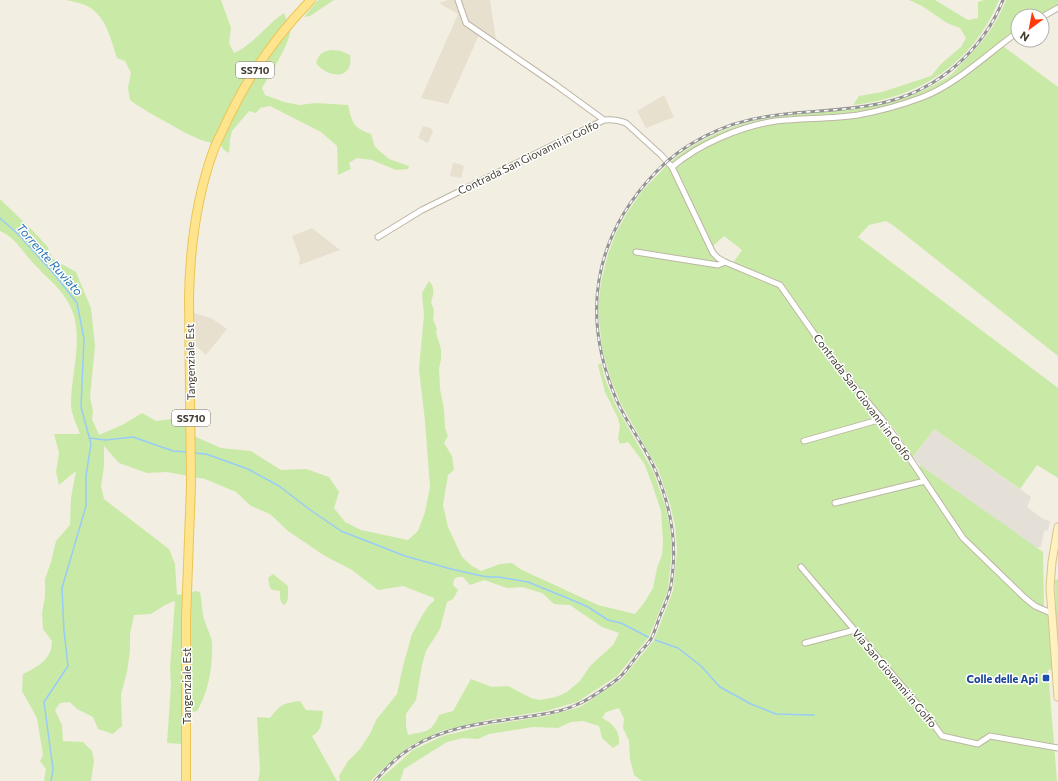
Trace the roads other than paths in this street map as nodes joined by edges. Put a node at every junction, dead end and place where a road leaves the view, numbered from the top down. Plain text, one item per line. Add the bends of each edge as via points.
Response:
1 (311, 0) edge
2 (458, 0) edge
3 (1010, 38) edge
4 (604, 120) junction
5 (672, 167) junction
6 (378, 237) dead end
7 (636, 252) dead end
8 (725, 262) junction
9 (882, 419) junction
10 (804, 441) dead end
11 (924, 481) junction
12 (835, 503) dead end
13 (1058, 527) edge
14 (801, 566) dead end
15 (1052, 613) junction
16 (854, 630) junction
17 (805, 643) dead end
18 (1058, 696) edge
19 (1058, 748) edge
20 (186, 781) edge

1 - 20 main road, Tangenziale Est / SS710 via 268,50 250,77 214,149 200,197 190,269 191,486 186,618
2 - 4 street via 466,23
3 - 5 street via 957,78 924,97 858,115 776,121 756,126 728,134 686,155
4 - 5 street, Contrada San Giovanni in Golfo via 626,123
4 - 6 street, Contrada San Giovanni in Golfo via 445,198
5 - 8 street, Contrada San Giovanni in Golfo via 713,253
7 - 8 street via 718,266
8 - 9 street, Contrada San Giovanni in Golfo via 780,285 834,362
9 - 10 street
9 - 11 street, Contrada San Giovanni in Golfo
11 - 12 street
11 - 15 street, Contrada San Giovanni in Golfo via 963,538 1025,598 1035,606
13 - 15 main road via 1050,587
14 - 16 street, Via San Giovanni in Golfo
15 - 18 main road
16 - 17 street
16 - 19 street, Via San Giovanni in Golfo via 942,736 978,744 990,736

